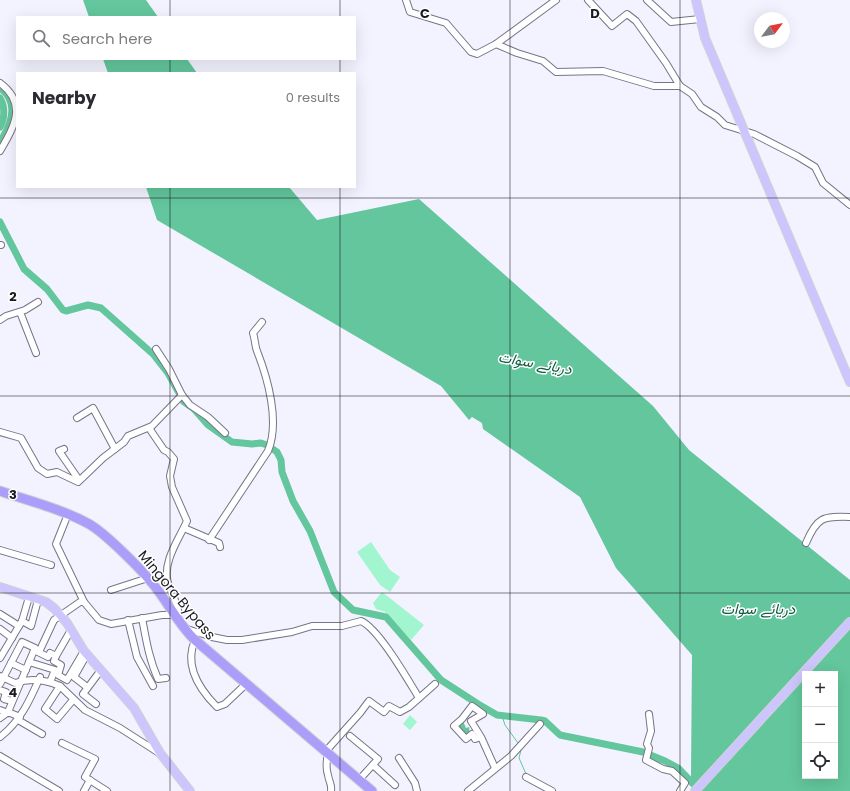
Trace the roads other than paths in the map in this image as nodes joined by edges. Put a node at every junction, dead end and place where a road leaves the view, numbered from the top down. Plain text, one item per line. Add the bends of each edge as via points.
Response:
1 (406, 0) edge
2 (556, 0) edge
3 (588, 0) edge
4 (647, 0) edge
5 (696, 0) edge
6 (700, 19) junction
7 (496, 44) junction
8 (0, 83) edge
9 (680, 86) junction
10 (16, 101) edge
11 (16, 119) edge
12 (744, 132) junction
13 (0, 151) edge
14 (850, 205) edge
15 (38, 302) dead end
16 (20, 312) junction
17 (0, 320) edge
18 (262, 322) dead end
19 (156, 349) dead end
20 (36, 353) dead end
21 (850, 382) edge
22 (180, 397) junction
23 (77, 418) dead end
24 (149, 428) junction
25 (0, 432) edge
26 (225, 433) dead end
27 (64, 449) dead end
28 (114, 449) junction
29 (78, 480) dead end
30 (0, 491) edge
31 (68, 514) junction
32 (850, 517) edge
33 (184, 528) junction
34 (209, 540) junction
35 (806, 543) dead end
36 (220, 547) dead end
37 (0, 550) edge
38 (51, 565) dead end
39 (148, 578) junction
40 (0, 587) edge
41 (111, 590) dead end
42 (29, 597) junction
43 (38, 600) junction
44 (84, 602) junction
45 (0, 614) edge
46 (174, 615) junction
47 (61, 616) junction
48 (142, 618) junction
49 (128, 620) junction
50 (850, 622) edge
51 (20, 623) junction
52 (183, 628) junction
53 (0, 629) edge
54 (71, 630) junction
55 (12, 638) junction
56 (195, 640) junction
57 (3, 646) edge
58 (37, 651) junction
59 (85, 652) junction
60 (56, 656) junction
61 (0, 658) edge
62 (29, 662) junction
63 (11, 663) junction
64 (26, 670) junction
65 (101, 670) junction
66 (4, 678) edge
67 (39, 678) junction
68 (166, 678) dead end
69 (20, 681) junction
70 (50, 682) junction
71 (0, 684) edge
72 (435, 684) dead end
73 (246, 685) junction
74 (60, 686) junction
75 (153, 686) dead end
76 (87, 687) junction
77 (3, 691) edge
78 (419, 698) junction
79 (73, 700) junction
80 (12, 701) junction
81 (96, 704) dead end
82 (0, 710) edge
83 (8, 712) junction
84 (649, 714) dead end
85 (0, 718) edge
86 (19, 718) junction
87 (540, 724) dead end
88 (42, 734) dead end
89 (1, 735) edge
90 (350, 736) dead end
91 (481, 737) junction
92 (62, 743) dead end
93 (327, 751) junction
94 (160, 754) junction
95 (0, 756) edge
96 (399, 758) dead end
97 (373, 765) junction
98 (495, 768) junction
99 (526, 777) dead end
100 (90, 780) junction
101 (359, 780) junction
102 (395, 785) dead end
103 (59, 791) edge
104 (84, 791) edge
105 (107, 791) edge
106 (190, 791) edge
107 (331, 791) edge
108 (372, 791) edge
109 (418, 791) edge
110 (468, 791) edge
111 (552, 791) edge
112 (680, 791) edge
113 (695, 791) edge

1 - 7 street via 410,12 446,23 471,52 477,54
2 - 7 street
3 - 9 street via 612,26 628,14 636,21
4 - 6 street via 672,22
5 - 6 main road
6 - 12 main road via 705,38
7 - 9 street via 543,61 556,72 604,71 654,86
8 - 10 street
9 - 12 street via 692,94 701,107 718,117 725,126
11 - 13 street
12 - 14 street via 754,134 814,167 823,183
12 - 21 main road
15 - 16 street
16 - 17 street
16 - 20 street
18 - 34 street via 253,333 256,350 268,380 273,416 272,443
19 - 22 street via 169,369
22 - 24 street
22 - 26 street
23 - 28 street via 93,408
24 - 28 street via 128,436
24 - 33 street via 164,450 174,459 170,476 172,487 187,521
25 - 28 street via 21,438 38,468 47,474 57,472 78,482
27 - 29 street via 59,451
30 - 31 highway, Mingora Bypass
31 - 39 highway, Mingora Bypass via 90,524
31 - 44 street via 56,544
32 - 35 street via 826,518 817,522
33 - 34 street
33 - 46 street via 173,548 168,568 168,583 178,610
34 - 36 street
37 - 38 street
39 - 41 street
39 - 46 highway, Mingora Bypass
40 - 42 main road
42 - 43 main road
42 - 51 street
43 - 47 main road via 55,609
43 - 51 street via 31,626
44 - 47 street via 80,602
44 - 49 street via 98,620 111,624
45 - 51 street
46 - 48 street
46 - 52 highway, Mingora Bypass
47 - 54 main road
47 - 58 street via 54,620
48 - 49 street
48 - 68 street via 146,646 153,668 158,679
49 - 75 street via 137,657
50 - 113 main road
51 - 55 street
52 - 56 highway, Mingora Bypass
52 - 78 street via 212,637 242,640 312,626 342,626 361,621 372,629
53 - 55 street
54 - 59 main road
54 - 60 street
55 - 57 street
56 - 73 highway, Mingora Bypass
56 - 73 street via 190,660 193,672 204,692 217,707 225,704
57 - 61 street
58 - 60 street via 48,657 50,653
58 - 62 street
58 - 63 street via 22,642
59 - 60 street via 67,680 58,675 61,665 54,661
59 - 65 main road
59 - 76 street via 74,677
62 - 64 street
62 - 70 street via 55,670
63 - 64 street
63 - 66 street
64 - 69 street
65 - 76 street
65 - 94 main road via 134,708
66 - 69 street via 15,683
66 - 71 street
66 - 77 street
67 - 69 street
67 - 70 street
67 - 86 street
69 - 80 street
70 - 74 street
72 - 78 street
73 - 93 highway, Mingora Bypass
74 - 79 street
74 - 79 street via 45,709 57,719
76 - 81 street via 83,694
77 - 80 street via 4,699
78 - 93 street via 400,712 389,706 384,712 369,701
79 - 94 street via 97,718 120,728
80 - 83 street
82 - 83 street
83 - 85 street
83 - 86 street
84 - 112 street via 651,731 646,760 672,771 685,783
86 - 88 street
86 - 89 street
87 - 98 street via 511,756
90 - 97 street via 378,759
91 - 91 street via 476,739 472,734 466,739 454,726 472,706 483,714 471,721
91 - 98 street
92 - 100 street via 95,759 84,777
93 - 101 highway, Mingora Bypass
93 - 107 street via 326,765 332,785
94 - 106 main road
95 - 103 street
96 - 109 street
97 - 101 street
97 - 102 street
98 - 110 street
99 - 111 street
100 - 104 street
100 - 105 street
101 - 108 highway, Mingora Bypass

